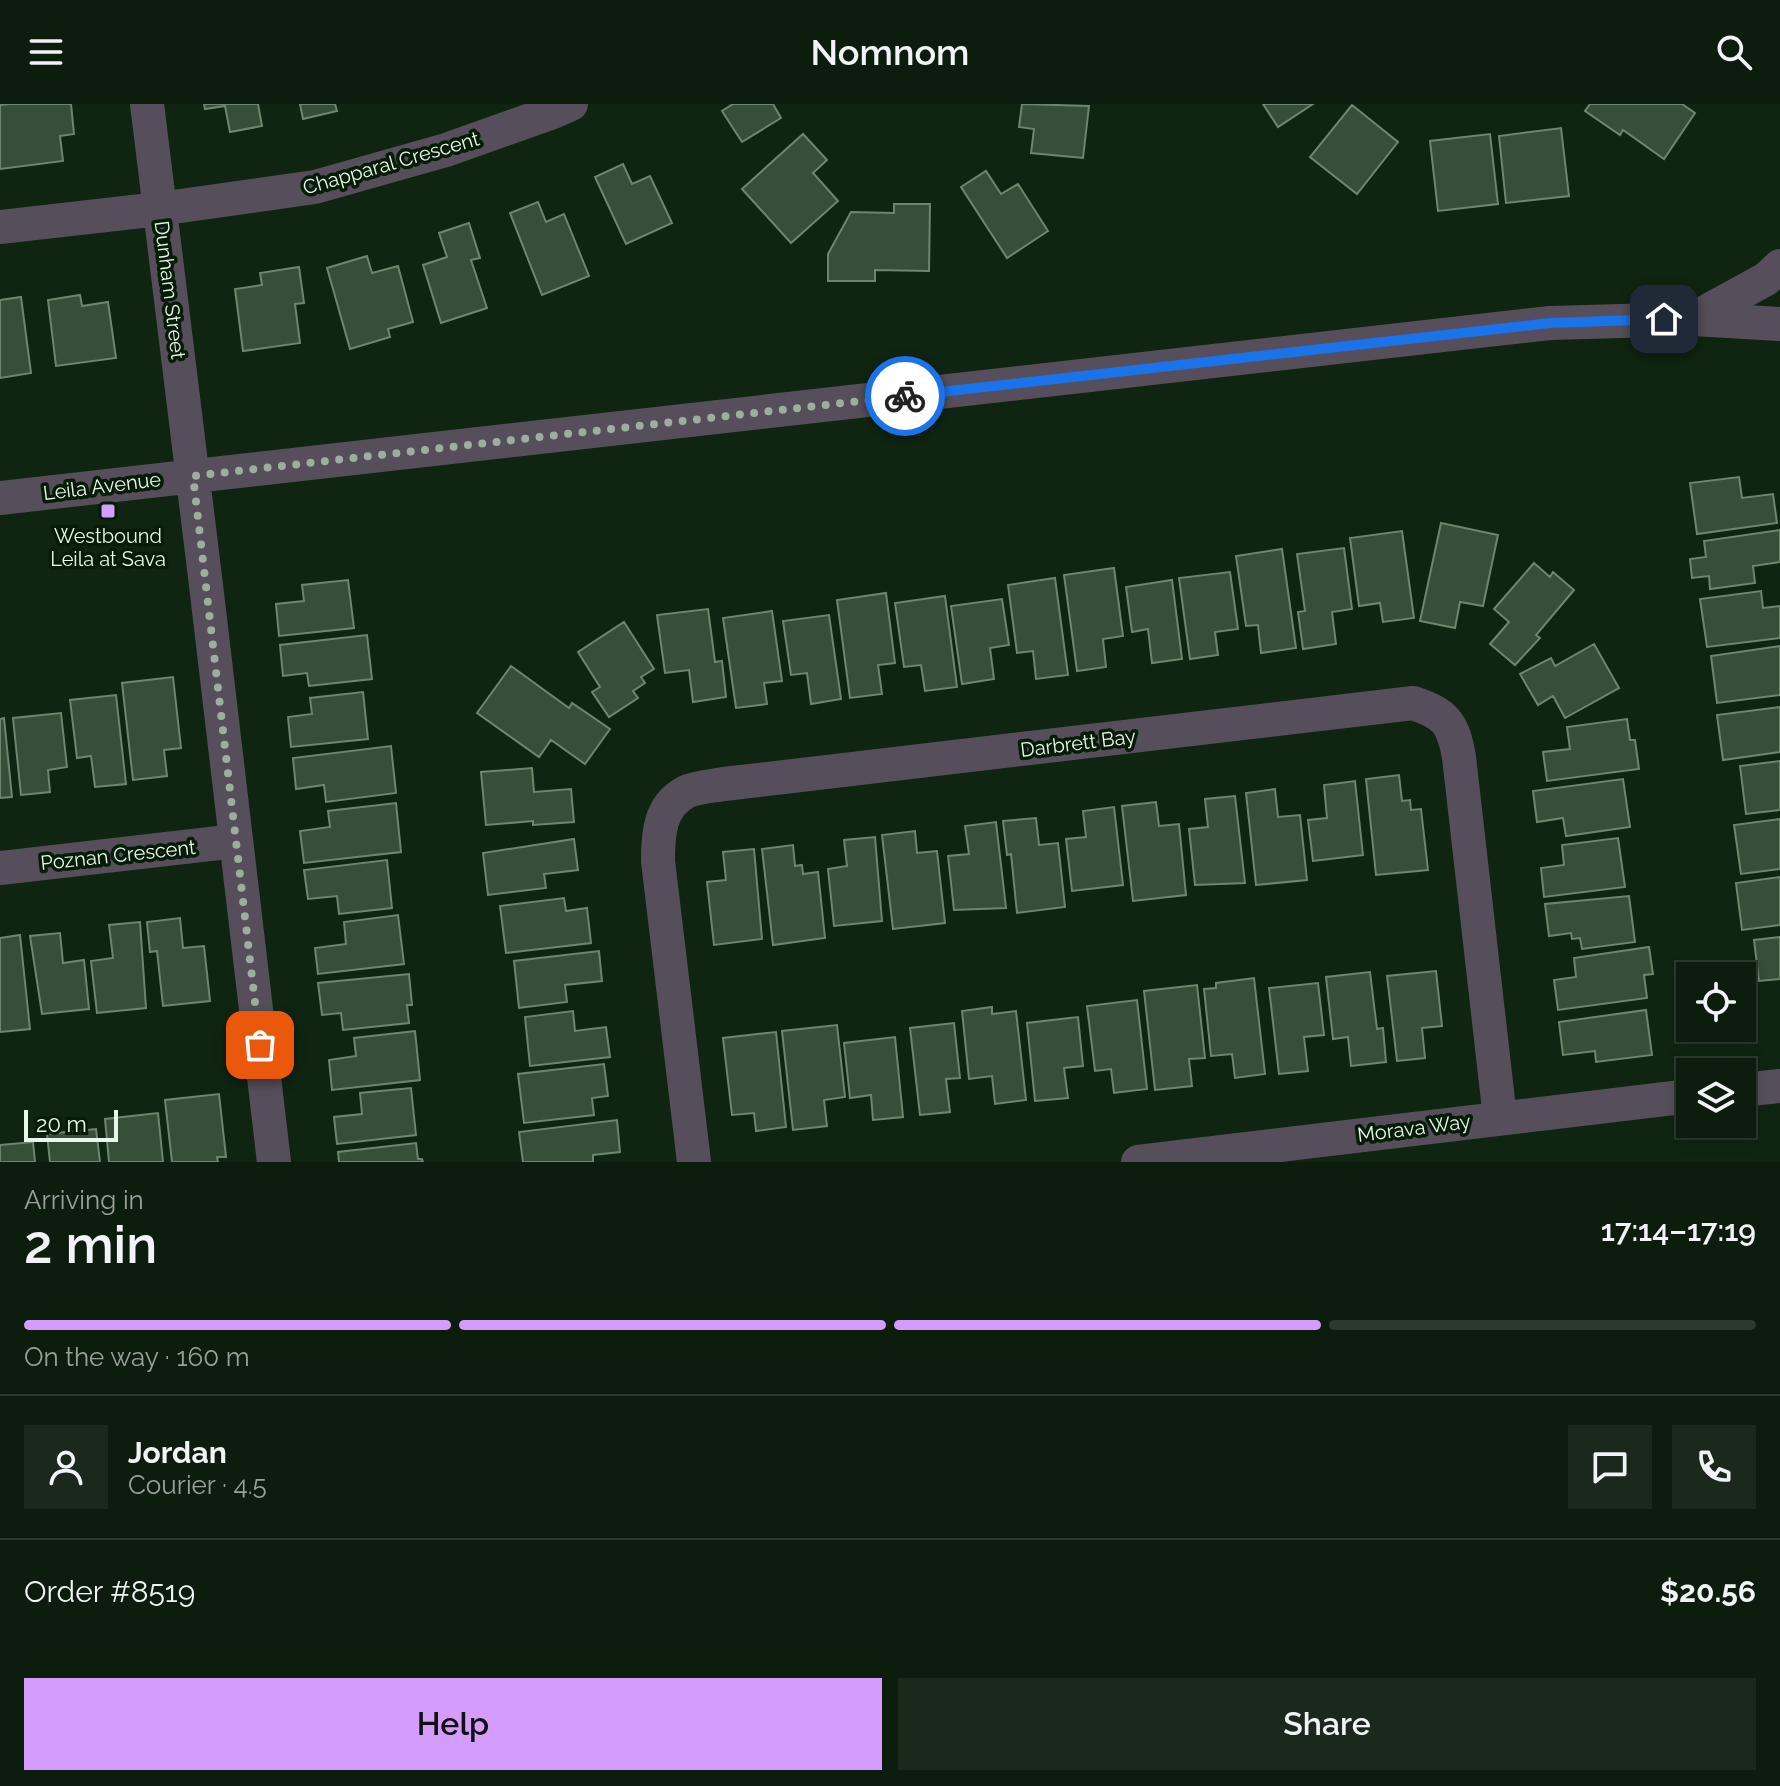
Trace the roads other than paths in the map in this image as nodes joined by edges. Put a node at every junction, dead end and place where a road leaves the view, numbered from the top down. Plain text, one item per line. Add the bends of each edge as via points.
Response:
1 (147, 104) edge
2 (571, 104) edge
3 (159, 209) junction
4 (0, 227) edge
5 (1780, 266) edge
6 (1693, 319) junction
7 (1780, 324) edge
8 (193, 476) junction
9 (0, 498) edge
10 (236, 841) junction
11 (0, 868) edge
12 (1780, 1086) edge
13 (1756, 1089) edge
14 (1676, 1098) edge
15 (1500, 1118) junction
16 (274, 1162) edge
17 (694, 1162) edge
18 (1138, 1162) edge

1 - 3 street, Dunham Street
2 - 3 street, Chapparal Crescent via 446,150 315,187
3 - 4 street, Chapparal Crescent
3 - 8 street, Dunham Street
5 - 6 street
6 - 7 street, Leila Avenue
6 - 8 street, Leila Avenue via 1550,323
8 - 9 street, Leila Avenue
8 - 10 street, Dunham Street
10 - 11 street, Poznan Crescent
10 - 16 street, Dunham Street
12 - 13 street
14 - 15 street, Morava Way
15 - 17 street, Darbrett Bay via 1455,735 1433,710 1413,703 687,791 668,806 658,832 658,861
15 - 18 street, Morava Way

